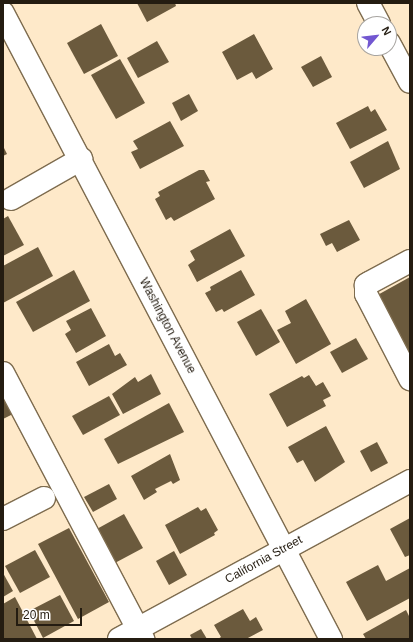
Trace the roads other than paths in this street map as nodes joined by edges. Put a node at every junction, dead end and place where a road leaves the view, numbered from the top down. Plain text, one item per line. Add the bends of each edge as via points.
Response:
1 (368, 3) edge
2 (3, 13) edge
3 (375, 16) edge
4 (396, 56) edge
5 (410, 82) edge
6 (81, 159) junction
7 (10, 199) dead end
8 (410, 261) edge
9 (3, 373) edge
10 (410, 379) edge
11 (410, 481) edge
12 (44, 498) dead end
13 (3, 519) edge
14 (284, 549) junction
15 (133, 636) edge
16 (331, 639) edge

1 - 3 street
2 - 6 street, Washington Avenue
4 - 5 street
6 - 7 street
6 - 14 street, Washington Avenue
8 - 10 street via 366,285 366,294
9 - 15 street
11 - 14 street, California Street
12 - 13 street
14 - 15 street, California Street
14 - 16 street, Washington Avenue

